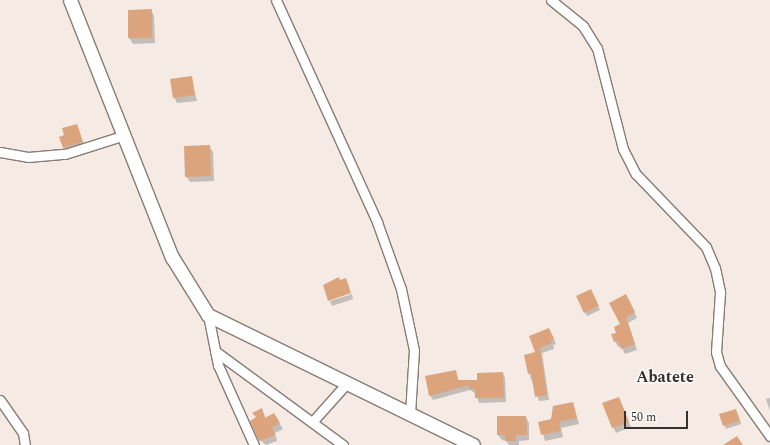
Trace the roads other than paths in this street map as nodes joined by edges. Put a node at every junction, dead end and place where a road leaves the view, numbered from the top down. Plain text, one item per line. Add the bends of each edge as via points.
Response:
1 (70, 0) edge
2 (276, 0) edge
3 (551, 0) edge
4 (125, 136) junction
5 (0, 152) edge
6 (208, 315) junction
7 (215, 351) junction
8 (347, 383) junction
9 (0, 400) edge
10 (410, 414) junction
11 (313, 420) junction
12 (770, 436) edge
13 (25, 445) edge
14 (254, 445) edge
15 (343, 445) edge
16 (473, 445) edge

1 - 4 main road
2 - 10 street via 377,222 401,289 414,350
3 - 12 street via 583,26 596,48 623,149 636,174 706,247 715,268 720,292 716,352 720,366
4 - 5 street via 65,154 28,157
4 - 6 main road via 172,257
6 - 7 street
6 - 8 main road
7 - 11 street
7 - 14 street via 231,399
8 - 10 main road
8 - 11 street
9 - 13 street via 23,433
10 - 16 main road
11 - 15 street

